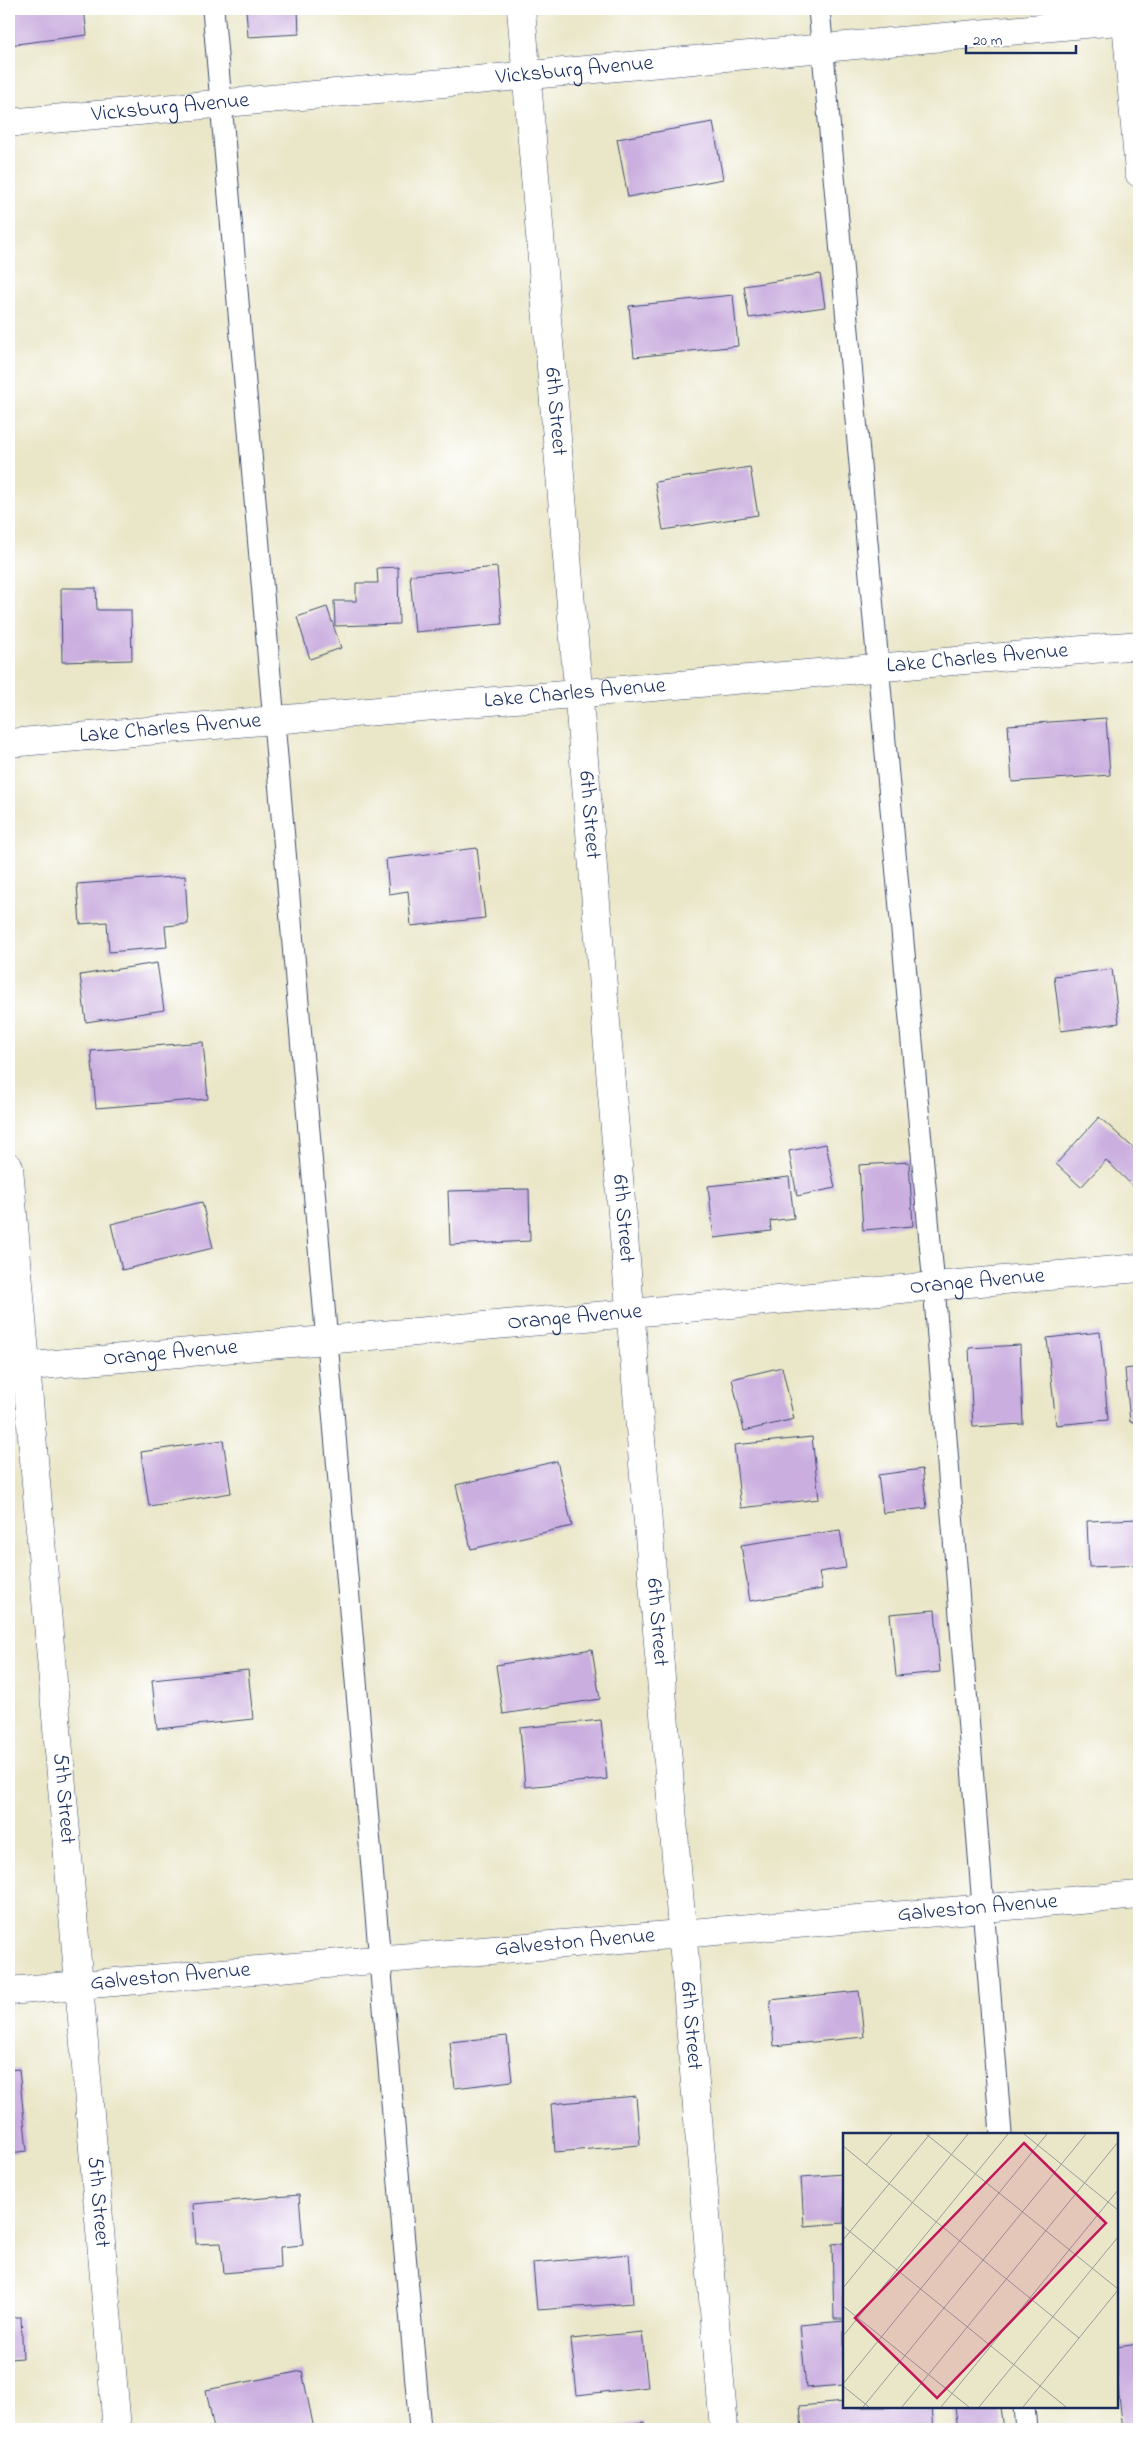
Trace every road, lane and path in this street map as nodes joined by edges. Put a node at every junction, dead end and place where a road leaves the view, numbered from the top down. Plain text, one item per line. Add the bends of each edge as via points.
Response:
1 (213, 9) edge
2 (521, 9) edge
3 (819, 9) edge
4 (1130, 16) edge
5 (822, 47) junction
6 (527, 75) junction
7 (221, 102) junction
8 (9, 123) edge
9 (1139, 173) edge
10 (1139, 645) edge
11 (879, 667) junction
12 (580, 694) junction
13 (274, 720) junction
14 (9, 743) edge
15 (9, 1166) edge
16 (1139, 1268) edge
17 (934, 1286) junction
18 (631, 1312) junction
19 (327, 1340) junction
20 (17, 1367) edge
21 (1139, 1895) edge
22 (982, 1907) junction
23 (682, 1933) junction
24 (381, 1959) junction
25 (79, 1985) junction
26 (9, 1991) edge
27 (1001, 2133) edge
28 (1024, 2408) edge
29 (117, 2429) edge
30 (420, 2429) edge
31 (724, 2429) edge
32 (1026, 2429) edge

1 - 7 lane
2 - 6 street, 6th Street
3 - 5 lane
4 - 5 street, Vicksburg Avenue
4 - 9 street
5 - 6 street, Vicksburg Avenue
5 - 11 lane
6 - 7 street, Vicksburg Avenue
6 - 12 street, 6th Street
7 - 8 street, Vicksburg Avenue
7 - 13 lane
10 - 11 street, Lake Charles Avenue
11 - 12 street, Lake Charles Avenue
11 - 17 lane
12 - 13 street, Lake Charles Avenue
12 - 18 street, 6th Street
13 - 14 street, Lake Charles Avenue
13 - 19 lane
15 - 20 street, 5th Street
16 - 17 street, Orange Avenue
17 - 18 street, Orange Avenue
17 - 22 lane
18 - 19 street, Orange Avenue
18 - 23 street, 6th Street
19 - 20 street, Orange Avenue
19 - 24 lane
20 - 25 street, 5th Street
21 - 22 street, Galveston Avenue
22 - 23 street, Galveston Avenue
22 - 27 lane
23 - 24 street, Galveston Avenue
23 - 31 street, 6th Street
24 - 25 street, Galveston Avenue
24 - 30 lane
25 - 26 street, Galveston Avenue
25 - 29 street, 5th Street
28 - 32 lane

